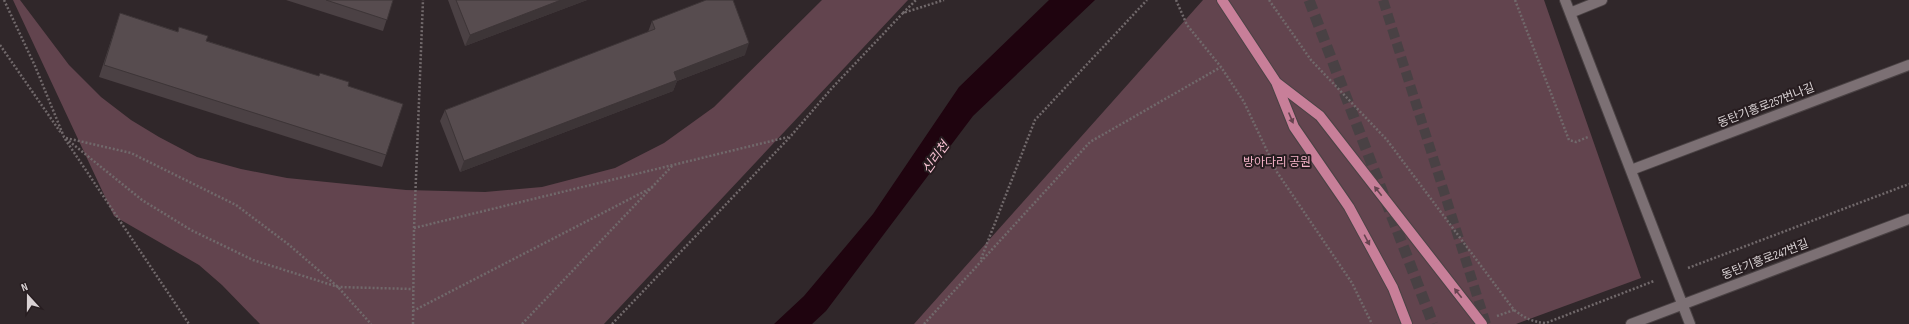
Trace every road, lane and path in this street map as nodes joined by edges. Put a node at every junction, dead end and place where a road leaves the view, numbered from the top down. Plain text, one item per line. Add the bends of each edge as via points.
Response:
1 (4, 0) edge
2 (423, 0) edge
3 (916, 0) edge
4 (944, 0) edge
5 (1147, 0) edge
6 (1176, 0) edge
7 (1222, 0) edge
8 (1268, 0) edge
9 (1515, 0) edge
10 (1565, 0) edge
11 (1602, 0) edge
12 (903, 13) junction
13 (1570, 13) junction
14 (0, 44) edge
15 (1909, 65) edge
16 (1221, 67) junction
17 (1276, 82) junction
18 (64, 137) junction
19 (790, 137) junction
20 (1588, 137) dead end
21 (674, 164) junction
22 (1631, 170) junction
23 (1909, 184) edge
24 (653, 187) junction
25 (1909, 219) edge
26 (414, 228) junction
27 (980, 262) junction
28 (1672, 274) junction
29 (338, 287) junction
30 (413, 289) junction
31 (1683, 304) junction
32 (413, 311) junction
33 (1546, 323) edge
34 (189, 324) edge
35 (371, 324) edge
36 (413, 324) edge
37 (522, 324) edge
38 (612, 324) edge
39 (924, 324) edge
40 (1372, 324) edge
41 (1407, 324) edge
42 (1482, 324) edge
43 (1631, 324) edge
44 (1690, 324) edge

1 - 18 path
2 - 26 path
3 - 12 path
4 - 12 path
5 - 27 path via 1035,120
6 - 16 path via 1187,25
7 - 17 main road
8 - 33 path via 1311,60 1387,140 1514,310 1533,322
9 - 20 path via 1569,140 1576,142
10 - 13 street
11 - 13 street
12 - 19 path
13 - 22 street
14 - 18 path
15 - 22 street, 동탄기흥로257번나길
16 - 27 path via 1090,142
16 - 40 path via 1244,102 1277,172 1352,283
17 -> 41 main road via 1294,126 1349,207 1393,288
42 -> 17 main road via 1320,116
18 - 29 path via 142,200 191,230 253,260
18 - 29 path via 131,153 236,205 288,244
18 - 34 path
19 - 21 path
19 - 38 path
21 - 24 path
21 - 26 path
22 - 28 street
23 - 28 path
24 - 32 path
24 - 37 path
25 - 31 street, 동탄기흥로247번길
26 - 30 path
27 - 39 path
28 - 31 street
28 - 33 path
29 - 30 path
29 - 35 path
30 - 32 path
31 - 43 street, 동탄기흥로247번길
31 - 44 street
32 - 36 path

